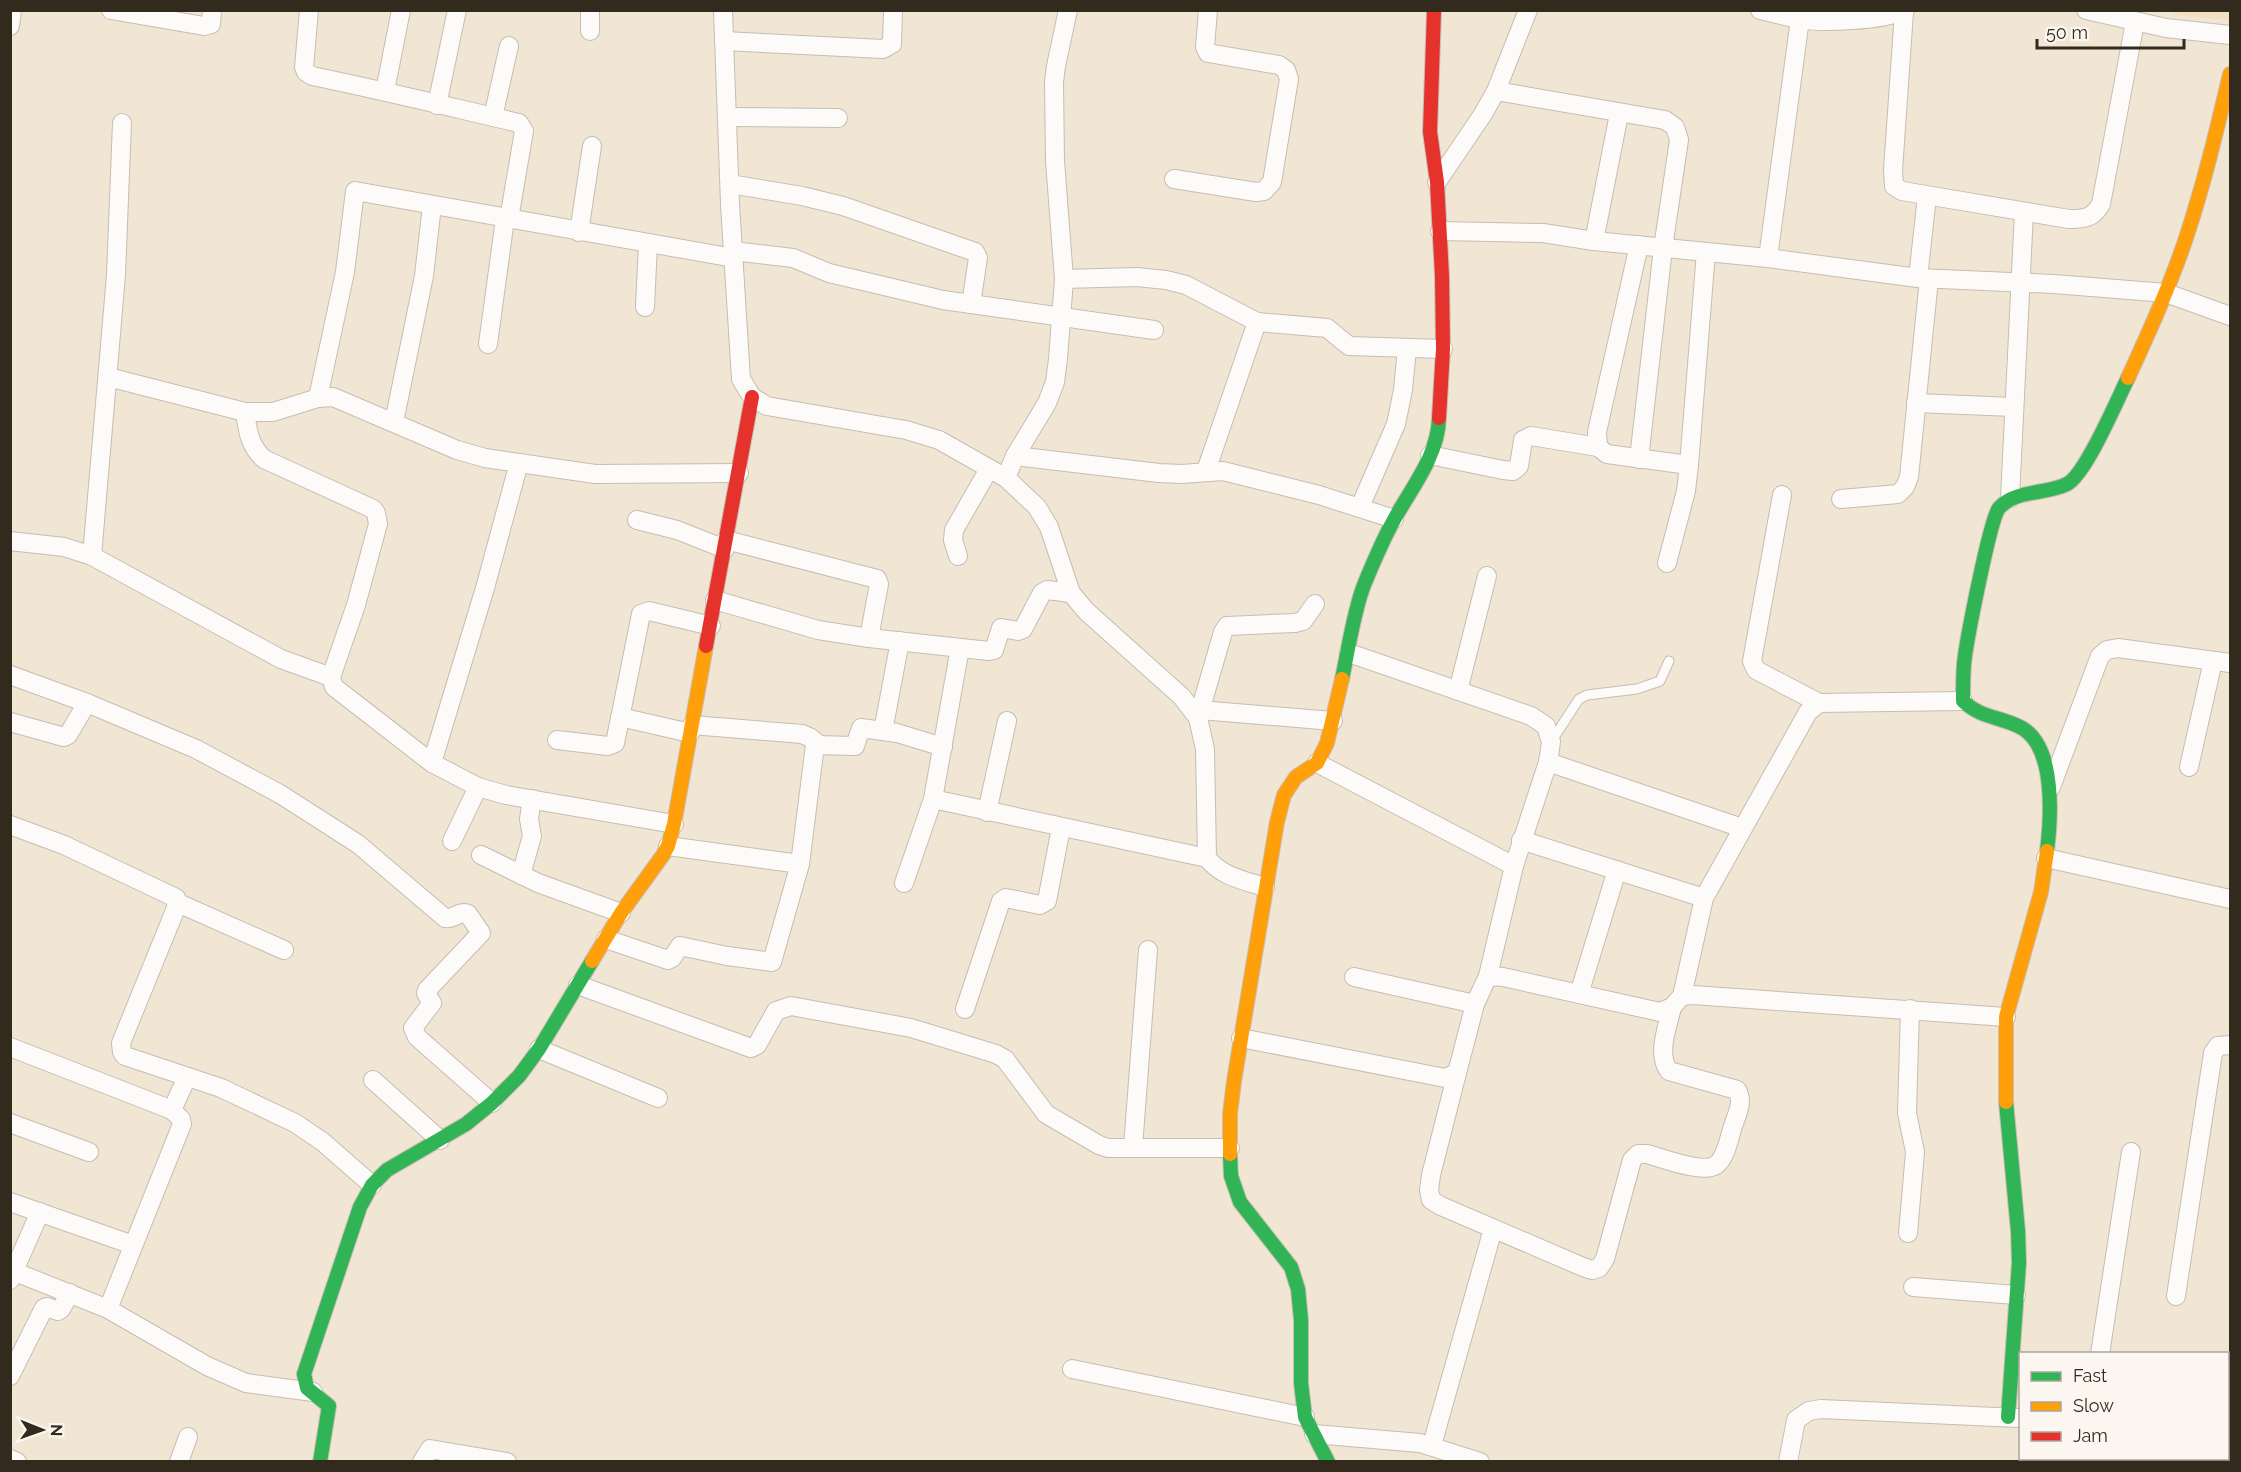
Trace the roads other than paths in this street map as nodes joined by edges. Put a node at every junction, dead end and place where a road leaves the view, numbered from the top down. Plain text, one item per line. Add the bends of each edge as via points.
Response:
1 (12, 10) edge
2 (111, 10) edge
3 (212, 10) edge
4 (309, 10) edge
5 (401, 10) edge
6 (457, 10) edge
7 (590, 10) edge
8 (723, 10) edge
9 (893, 10) edge
10 (1068, 10) edge
11 (1208, 10) edge
12 (1434, 10) edge
13 (1528, 10) edge
14 (1760, 10) edge
15 (2085, 10) edge
16 (1904, 11) edge
17 (1807, 16) edge
18 (2135, 22) junction
19 (10, 26) edge
20 (590, 31) dead end
21 (2230, 35) edge
22 (724, 41) junction
23 (509, 46) dead end
24 (2230, 74) edge
25 (385, 91) junction
26 (1496, 91) junction
27 (437, 105) junction
28 (1619, 114) junction
29 (493, 117) junction
30 (727, 117) junction
31 (838, 118) dead end
32 (122, 123) dead end
33 (592, 146) dead end
34 (1174, 179) dead end
35 (1437, 182) junction
36 (730, 184) junction
37 (1927, 196) junction
38 (432, 205) junction
39 (2024, 212) junction
40 (507, 219) junction
41 (1440, 231) junction
42 (579, 232) junction
43 (1594, 241) junction
44 (648, 243) junction
45 (1639, 245) junction
46 (1663, 248) junction
47 (1706, 252) junction
48 (734, 254) junction
49 (1768, 258) junction
50 (1064, 279) junction
51 (1924, 279) junction
52 (2022, 283) junction
53 (2166, 293) junction
54 (971, 304) junction
55 (645, 307) dead end
56 (1061, 316) junction
57 (2230, 316) edge
58 (1257, 322) junction
59 (1154, 330) dead end
60 (488, 344) dead end
61 (1407, 348) junction
62 (1443, 349) junction
63 (108, 376) junction
64 (752, 397) junction
65 (318, 398) junction
66 (1916, 403) junction
67 (2013, 407) junction
68 (245, 412) junction
69 (394, 422) junction
70 (1599, 447) junction
71 (1430, 455) junction
72 (1015, 456) junction
73 (1639, 459) junction
74 (519, 463) junction
75 (1689, 465) junction
76 (989, 469) junction
77 (1206, 471) junction
78 (738, 473) junction
79 (1006, 478) junction
80 (1782, 495) dead end
81 (2010, 498) junction
82 (1840, 499) dead end
83 (1360, 507) junction
84 (1394, 519) junction
85 (637, 520) dead end
86 (10, 541) edge
87 (725, 545) junction
88 (92, 556) junction
89 (958, 556) dead end
90 (1667, 563) dead end
91 (1487, 576) dead end
92 (1071, 593) junction
93 (715, 600) junction
94 (1315, 604) dead end
95 (711, 626) junction
96 (868, 638) junction
97 (900, 641) junction
98 (960, 648) junction
99 (1349, 653) junction
100 (1669, 661) dead end
101 (2222, 662) edge
102 (10, 675) edge
103 (331, 677) junction
104 (1458, 690) junction
105 (1963, 701) junction
106 (87, 703) junction
107 (1819, 703) junction
108 (1199, 714) junction
109 (620, 717) junction
110 (1007, 721) dead end
111 (1333, 721) junction
112 (10, 722) edge
113 (691, 729) junction
114 (883, 731) junction
115 (556, 740) dead end
116 (1551, 742) junction
117 (818, 744) junction
118 (943, 747) junction
119 (1548, 762) junction
120 (432, 763) junction
121 (1317, 763) junction
122 (2189, 766) dead end
123 (478, 787) junction
124 (2049, 792) junction
125 (532, 799) junction
126 (933, 799) junction
127 (987, 812) junction
128 (674, 824) junction
129 (10, 825) edge
130 (1061, 828) junction
131 (1742, 828) junction
132 (1521, 840) junction
133 (452, 841) dead end
134 (668, 846) junction
135 (481, 855) dead end
136 (1207, 858) junction
137 (2046, 858) junction
138 (800, 864) junction
139 (1514, 866) junction
140 (1617, 870) junction
141 (521, 875) junction
142 (904, 883) dead end
143 (1265, 886) junction
144 (1704, 898) junction
145 (2230, 899) edge
146 (177, 903) junction
147 (621, 913) junction
148 (606, 939) junction
149 (284, 950) dead end
150 (1148, 951) dead end
151 (1488, 976) junction
152 (1354, 977) dead end
153 (578, 985) junction
154 (1579, 994) junction
155 (1677, 1001) junction
156 (1475, 1004) junction
157 (965, 1009) dead end
158 (1910, 1009) junction
159 (2006, 1017) junction
160 (1241, 1038) junction
161 (2230, 1045) edge
162 (10, 1047) edge
163 (539, 1049) junction
164 (1457, 1073) junction
165 (188, 1077) junction
166 (373, 1080) dead end
167 (658, 1098) dead end
168 (492, 1103) junction
169 (172, 1110) junction
170 (10, 1123) edge
171 (440, 1140) junction
172 (1133, 1147) junction
173 (1230, 1148) junction
174 (89, 1152) dead end
175 (2131, 1152) dead end
176 (372, 1185) junction
177 (10, 1202) edge
178 (40, 1212) junction
179 (1493, 1229) junction
180 (1908, 1233) dead end
181 (133, 1245) junction
182 (12, 1274) edge
183 (1912, 1287) dead end
184 (70, 1293) junction
185 (2016, 1296) junction
186 (2176, 1296) dead end
187 (108, 1309) junction
188 (2100, 1352) edge
189 (1072, 1369) dead end
190 (10, 1376) edge
191 (313, 1392) junction
192 (1305, 1417) junction
193 (2014, 1418) edge
194 (1314, 1434) junction
195 (188, 1437) dead end
196 (1432, 1445) junction
197 (10, 1459) edge
198 (17, 1461) edge
199 (179, 1461) edge
200 (324, 1461) edge
201 (422, 1461) edge
202 (507, 1461) edge
203 (1328, 1461) edge
204 (1479, 1461) edge
205 (1788, 1461) edge

1 - 19 street
2 - 3 street via 204,26 211,24
4 - 25 street via 303,67 306,72
5 - 25 street
6 - 27 street
7 - 20 street
8 - 22 street
9 - 22 street via 892,44 883,49
10 - 50 street via 1056,66 1054,101
11 - 34 street via 1208,53 1279,65 1286,70 1289,79 1272,182 1264,191 1256,192
12 - 35 street via 1430,132
13 - 26 street
14 - 17 street
15 - 18 street
16 - 17 street via 1877,20
16 - 37 street via 1894,186
17 - 49 street
18 - 21 street
18 - 39 street via 2101,204 2094,215 2084,219
22 - 30 street
23 - 29 street
24 - 53 street via 2200,195
25 - 27 street
26 - 28 street
26 - 35 street
27 - 29 street
28 - 43 street
28 - 46 street via 1665,120 1675,127 1679,140
29 - 40 street via 519,123 524,131
30 - 31 street
30 - 36 street
32 - 63 street
33 - 42 street
35 - 41 street
36 - 48 street
36 - 54 street via 843,206 975,252 978,258
37 - 39 street
37 - 51 street
38 - 40 street
38 - 65 street via 355,191 345,272
38 - 69 street via 424,276
39 - 52 street
40 - 42 street
40 - 60 street
41 - 43 street via 1519,231
41 - 62 street
42 - 44 street
43 - 45 street
44 - 48 street
44 - 55 street
45 - 46 street
45 - 70 street via 1597,432
46 - 47 street
46 - 73 street
47 - 49 street
47 - 75 street
48 - 54 street via 793,258 829,273
48 - 64 street via 741,379
49 - 51 street
50 - 56 street
50 - 58 street via 1166,280 1186,285
51 - 52 street
51 - 66 street
52 - 53 street
52 - 67 street
53 - 57 street
53 - 81 street via 2083,468 2061,487
54 - 56 street
56 - 59 street
56 - 72 street via 1054,382 1047,404
58 - 61 street via 1327,328 1349,346
58 - 77 street
61 - 62 street
61 - 83 street via 1396,424
62 - 71 street via 1439,428
63 - 68 street
63 - 88 street
64 - 76 street via 767,406 906,430 939,440
64 - 78 street
65 - 68 street via 273,412
65 - 69 street via 333,397
66 - 67 street
66 - 82 street via 1905,487 1898,494
67 - 81 street
68 - 103 street via 249,438 264,459 376,513 378,524 356,605
69 - 74 street via 457,450
70 - 71 street via 1531,436 1523,440 1519,466 1513,471
70 - 73 street via 1607,454
71 - 84 street
72 - 77 street via 1159,473
72 - 79 street
73 - 75 street
74 - 78 street via 620,476
74 - 120 street
75 - 90 street
76 - 79 street
76 - 89 street via 954,531
77 - 83 street via 1223,471
78 - 87 street
79 - 92 street via 1037,507 1049,527
80 - 107 street via 1752,661 1756,670
81 - 105 street via 1997,510 1990,532 1964,664
83 - 84 street
84 - 99 street via 1363,587
85 - 87 street
86 - 88 street via 64,547
87 - 93 street
87 - 96 street via 877,579
88 - 103 street via 280,659
91 - 104 street
92 - 98 street via 1042,593 1023,629 1000,628 994,650
92 - 108 street
93 - 95 street
93 - 96 street via 818,630
94 - 108 street via 1303,621 1227,626
95 - 109 street via 649,611 640,615
95 - 113 street
96 - 97 street
97 - 98 street
97 - 114 street
98 - 118 street
99 - 104 street
99 - 111 street
100 - 116 lane via 1660,681 1650,686 1579,699
101 - 122 street
101 - 124 street via 2118,648 2107,650 2100,656
102 - 106 street
103 - 120 street via 334,687
104 - 116 street via 1532,716 1546,726
105 - 107 street
105 - 124 street via 1975,712 2024,729 2038,744
106 - 112 street via 64,737
106 - 168 street via 196,749 280,794 358,844 445,918 468,914 481,933 427,990 432,1003 413,1028 417,1037
107 - 131 street via 1808,712
108 - 111 street
108 - 136 street via 1205,749
109 - 113 street
109 - 115 street via 612,745
110 - 127 street
111 - 121 street
113 - 117 street via 802,735
113 - 128 street
114 - 117 street via 861,728 853,747
114 - 118 street
116 - 119 street
117 - 138 street via 814,747
118 - 126 street
119 - 131 street
119 - 132 street
120 - 123 street
121 - 139 street
121 - 143 street via 1296,777 1284,795
123 - 125 street
123 - 133 street
124 - 137 street
125 - 128 street
125 - 141 street via 532,836
126 - 127 street
126 - 142 street
127 - 130 street
128 - 134 street
129 - 146 street via 64,845 172,895
130 - 136 street
130 - 157 street via 1047,901 1040,905 1006,898 1001,901
131 - 144 street
132 - 139 street
132 - 140 street
134 - 138 street
134 - 147 street
135 - 141 street
136 - 143 street via 1227,875
137 - 145 street
137 - 159 street via 2041,892
138 - 148 street via 772,962 680,946 668,960
139 - 151 street
140 - 144 street
140 - 154 street
141 - 147 street
143 - 160 street
144 - 155 street
146 - 149 street
146 - 165 street via 121,1047 125,1056
147 - 148 street
148 - 153 street
150 - 172 street
151 - 154 street
151 - 156 street
152 - 156 street
153 - 163 street
153 - 172 street via 751,1048 758,1045 776,1011 791,1006 911,1028 996,1054 1005,1059 1046,1114 1099,1145
154 - 155 street via 1660,1012
155 - 158 street via 1693,995
155 - 179 street via 1663,1063 1669,1071 1729,1087 1741,1097 1717,1165 1698,1168 1638,1154 1632,1160 1605,1259 1599,1268 1582,1267
156 - 164 street
158 - 159 street
158 - 180 street via 1907,1113 1915,1152
159 - 185 street via 2005,1091 2018,1231
160 - 164 street via 1427,1076 1444,1078
160 - 173 street via 1230,1114
161 - 186 street via 2218,1046 2212,1053
162 - 169 street
163 - 167 street
163 - 168 street
164 - 179 street via 1431,1175 1431,1200
165 - 169 street
165 - 176 street via 295,1123
166 - 171 street
168 - 171 street
169 - 181 street via 182,1124
170 - 174 street
171 - 176 street via 387,1170
172 - 173 street
173 - 192 street via 1231,1176 1240,1202 1290,1267 1298,1289
175 - 188 street
176 - 191 street via 360,1207 304,1374
177 - 178 street
178 - 181 street
178 - 182 street
179 - 196 street
181 - 187 street
182 - 184 street
183 - 185 street
184 - 187 street
184 - 190 street via 58,1311 44,1308
185 - 193 street
187 - 191 street via 207,1366 246,1383
189 - 192 street
191 - 200 street via 326,1403 329,1413
192 - 194 street
193 - 205 street via 1809,1411 1796,1420
194 - 196 street
194 - 203 street
195 - 199 street
196 - 204 street
197 - 198 street
201 - 202 street via 430,1449

